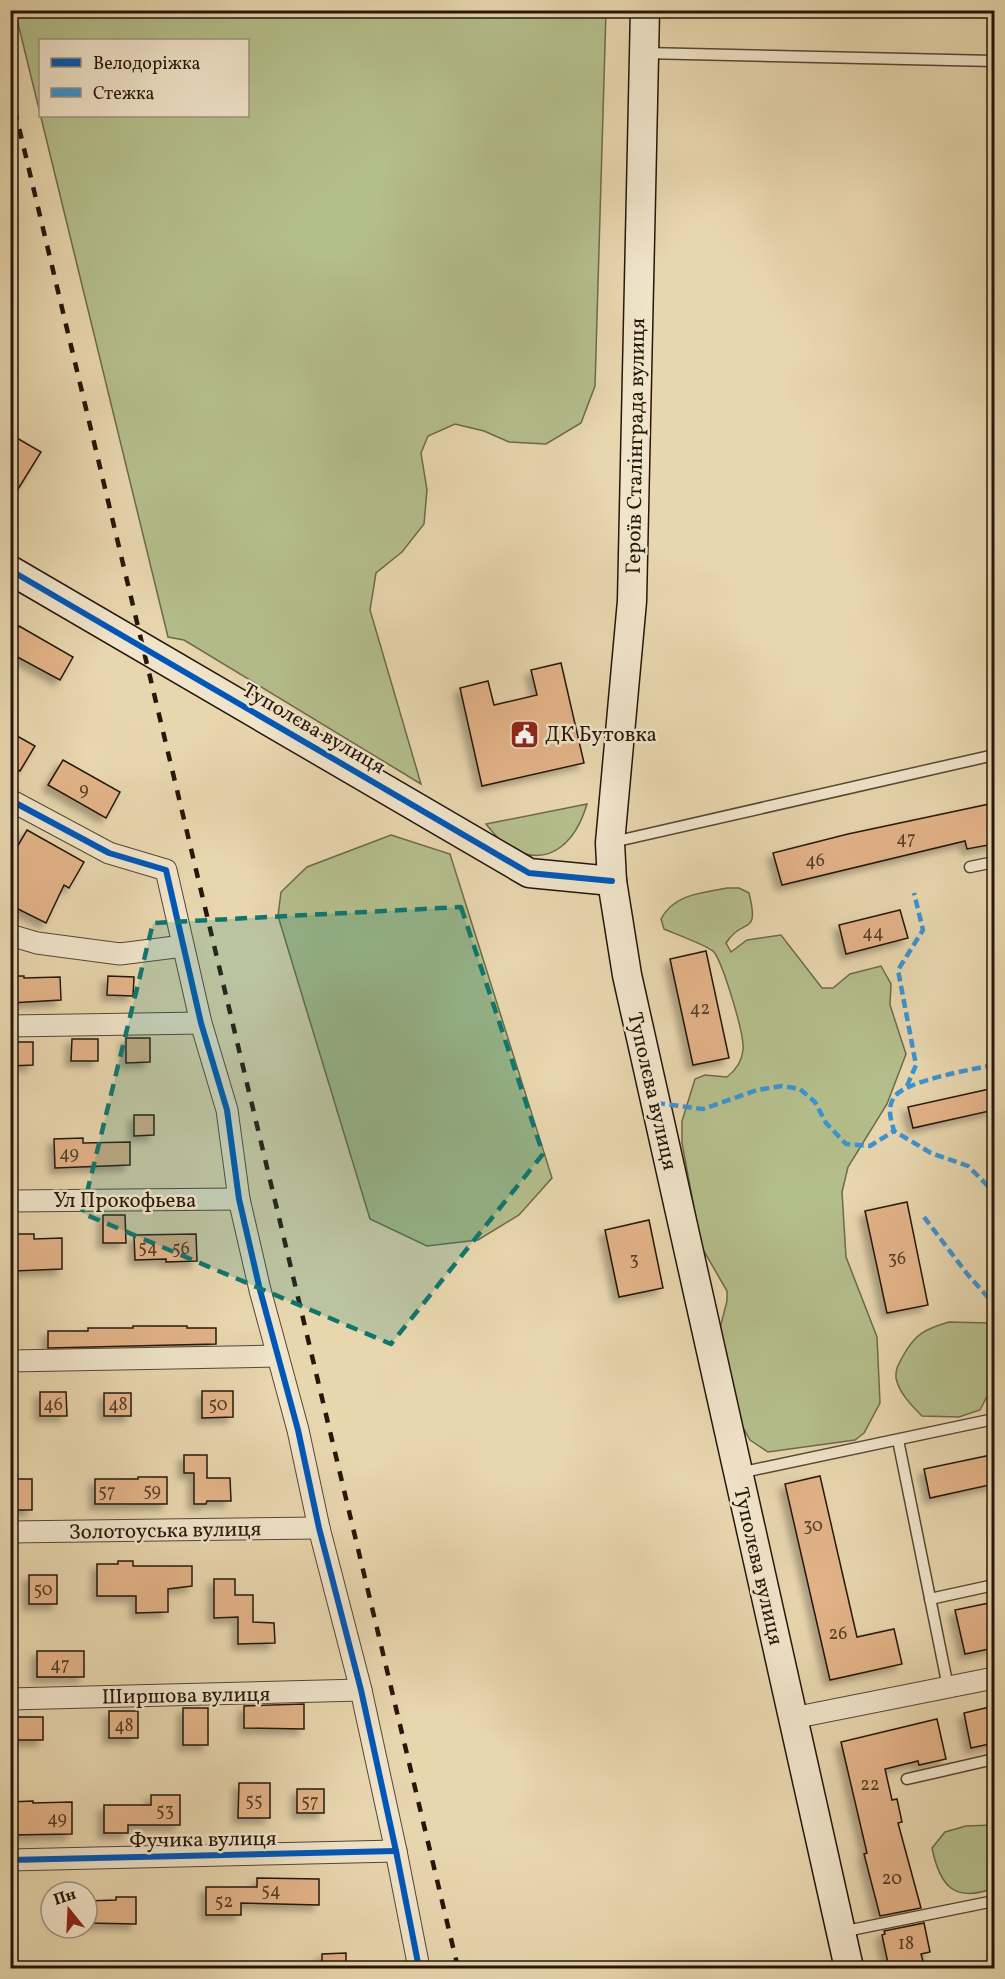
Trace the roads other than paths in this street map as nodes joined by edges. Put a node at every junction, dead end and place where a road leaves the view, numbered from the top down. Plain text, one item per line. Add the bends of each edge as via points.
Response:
1 (645, 10) edge
2 (644, 53) junction
3 (994, 61) edge
4 (10, 570) edge
5 (994, 755) edge
6 (10, 800) edge
7 (610, 843) junction
8 (994, 862) edge
9 (970, 867) dead end
10 (612, 881) junction
11 (10, 936) edge
12 (183, 946) junction
13 (201, 1023) junction
14 (10, 1026) edge
15 (239, 1199) junction
16 (10, 1201) edge
17 (277, 1356) junction
18 (10, 1361) edge
19 (994, 1419) edge
20 (898, 1440) junction
21 (739, 1473) junction
22 (320, 1528) junction
23 (10, 1532) edge
24 (994, 1586) edge
25 (930, 1599) junction
26 (994, 1678) edge
27 (948, 1687) junction
28 (361, 1690) junction
29 (10, 1699) edge
30 (793, 1718) junction
31 (994, 1759) edge
32 (907, 1779) dead end
33 (396, 1851) junction
34 (10, 1860) edge
35 (994, 1901) edge
36 (841, 1932) junction
37 (419, 1968) edge
38 (849, 1968) edge

1 - 2 main road, Героїв Сталінграда вулиця
2 - 3 lane
2 - 7 main road, Героїв Сталінграда вулиця via 632,601
4 - 10 main road, Туполєва вулиця via 529,873
5 - 7 lane
6 - 12 street via 109,853 166,870
7 - 10 main road, Героїв Сталінграда вулиця
8 - 9 lane
10 - 21 main road, Туполєва вулиця via 627,975
11 - 12 street via 120,954
12 - 13 street
13 - 14 street
13 - 15 street via 227,1110
15 - 16 street, Ул Прокофьева
15 - 17 street
17 - 18 street
17 - 22 street
19 - 20 lane
20 - 21 lane
20 - 25 lane
21 - 30 main road, Туполєва вулиця
22 - 23 street, Золотоуська вулиця
22 - 28 street
24 - 25 lane
25 - 27 lane
26 - 27 street
27 - 30 street
28 - 29 street, Ширшова вулиця
28 - 33 street
30 - 36 main road, Туполєва вулиця
31 - 32 lane
33 - 34 street, Фучика вулиця
33 - 37 street
35 - 36 lane
36 - 38 main road, Туполєва вулиця

